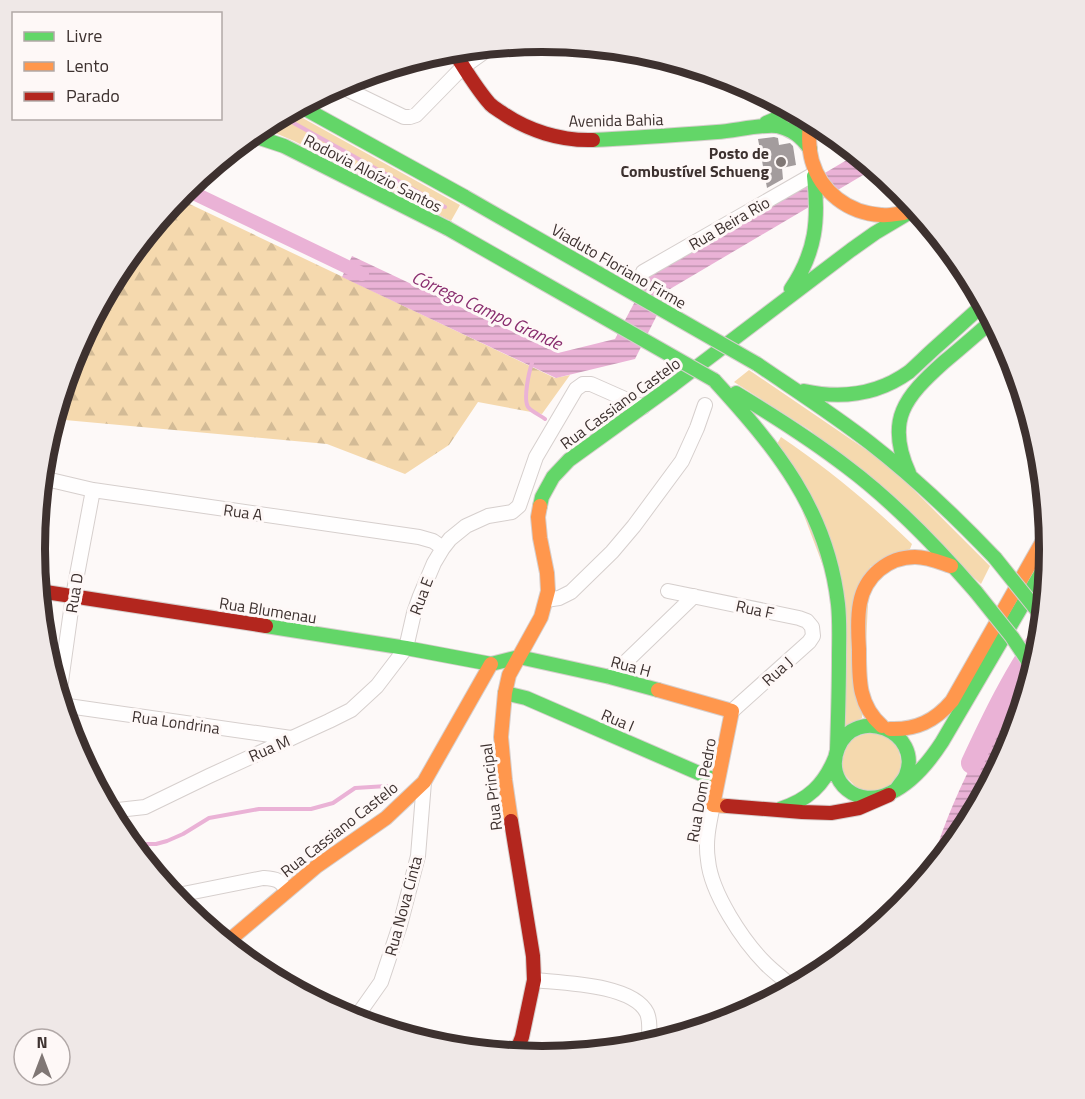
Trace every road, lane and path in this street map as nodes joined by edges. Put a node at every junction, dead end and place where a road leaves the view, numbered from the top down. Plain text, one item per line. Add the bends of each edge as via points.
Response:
1 (478, 56) edge
2 (459, 60) edge
3 (463, 67) junction
4 (350, 91) edge
5 (309, 111) edge
6 (785, 115) edge
7 (743, 128) junction
8 (809, 130) edge
9 (263, 138) edge
10 (810, 149) junction
11 (815, 175) junction
12 (465, 197) joint
13 (907, 211) edge
14 (909, 213) edge
15 (643, 272) dead end
16 (780, 303) junction
17 (978, 310) edge
18 (987, 325) edge
19 (778, 378) junction
20 (721, 386) junction
21 (705, 405) dead end
22 (643, 407) junction
23 (50, 480) edge
24 (915, 481) junction
25 (93, 490) junction
26 (1040, 545) edge
27 (443, 548) junction
28 (958, 572) junction
29 (1039, 577) edge
30 (668, 591) dead end
31 (47, 592) edge
32 (73, 596) junction
33 (694, 596) junction
34 (546, 600) junction
35 (1036, 610) edge
36 (812, 627) joint
37 (406, 648) junction
38 (519, 657) junction
39 (1027, 660) edge
40 (491, 664) junction
41 (61, 675) edge
42 (610, 677) junction
43 (505, 693) junction
44 (70, 706) edge
45 (732, 711) junction
46 (886, 728) junction
47 (291, 738) junction
48 (836, 754) junction
49 (717, 781) junction
50 (424, 782) junction
51 (892, 792) junction
52 (713, 805) junction
53 (771, 810) junction
54 (120, 811) edge
55 (287, 891) junction
56 (184, 894) edge
57 (232, 938) edge
58 (534, 980) junction
59 (787, 982) edge
60 (360, 1012) edge
61 (650, 1035) edge
62 (518, 1046) edge

1 - 3 street
2 - 3 main road, Avenida Bahia
3 - 4 street via 410,117
3 - 7 main road, Avenida Bahia via 490,105 514,121 560,138 601,140
5 - 12 main road, Rodovia Aloízio Santos
6 - 7 main road, Avenida Bahia
7 - 10 main road, Avenida Bahia via 783,127
8 - 10 main road, Rua Cassiano Castelo
9 - 20 main road, Rodovia Aloízio Santos, bridge via 447,228
10 - 11 main road, Rua Cassiano Castelo
11 - 13 main road via 831,195 849,208 870,215 892,216
11 - 15 street, Rua Beira Rio
11 - 16 main road, Rua Cassiano Castelo via 816,231 811,253 801,275
12 - 19 main road, Viaduto Floriano Firme, bridge
14 - 16 main road, Rua Cassiano Castelo via 851,249
16 - 22 main road, Rua Cassiano Castelo
17 - 19 main road via 911,370 882,388 858,395 830,396 803,390
18 - 24 main road via 923,381 905,405 899,445 904,464
19 - 24 main road via 841,421
20 - 28 main road via 791,427 851,470 913,524
20 - 48 main road via 790,471 813,511 827,550 836,586 839,624
21 - 34 street via 682,461 634,526 571,592
22 - 27 street, Rua E via 591,384 580,386 536,457 519,506 512,512 488,516 466,526
22 - 34 main road, Rua Cassiano Castelo via 568,460 547,487 538,517 547,573
23 - 25 street, Rua A
24 - 35 main road, bridge via 995,558
25 - 27 street, Rua A via 419,537
25 - 32 street, Rua D
26 - 46 main road via 946,709 921,726
27 - 37 street, Rua E via 420,596
28 - 39 main road, bridge
28 - 46 main road via 930,558 903,557 880,568 864,588 858,612 861,690 870,714
29 - 51 main road via 938,749 921,770
30 - 33 street, Rua F
31 - 32 main road, Rua Blumenau
32 - 37 main road, Rua Blumenau
32 - 41 street, Rua D
33 - 36 street, Rua F via 799,618
33 - 42 street
34 - 38 main road, Rua Principal
36 - 45 street, Rua J via 809,642
37 - 40 main road, Rua Blumenau
37 - 47 street, Rua M via 377,686 351,710
38 - 40 main road
38 - 42 main road, Rua H
38 - 43 main road, Rua Principal
40 - 50 main road, Rua Cassiano Castelo
42 - 45 main road, Rua H
43 - 49 main road, Rua I via 526,698
43 - 58 main road, Rua Principal via 502,757
44 - 47 street, Rua Londrina
45 - 49 main road, Rua Dom Pedro
46 - 48 main road via 866,725 851,731 840,742
46 - 51 main road via 902,740 908,754 908,770
47 - 54 street, Rua M via 145,807
48 - 51 main road via 840,781 851,792 873,799
48 - 53 main road via 822,784 808,797
49 - 52 main road, Rua Dom Pedro
50 - 55 main road, Rua Cassiano Castelo via 386,818
50 - 60 street, Rua Nova Cinta via 418,856 400,925 381,982
51 - 53 main road via 866,807 845,812
52 - 53 main road
52 - 59 street, Rua Dom Pedro via 708,863 718,893 746,940
55 - 56 street via 282,882 263,878
55 - 57 main road, Rua Cassiano Castelo
58 - 61 street via 625,994 646,1012
58 - 62 main road, Rua Principal

